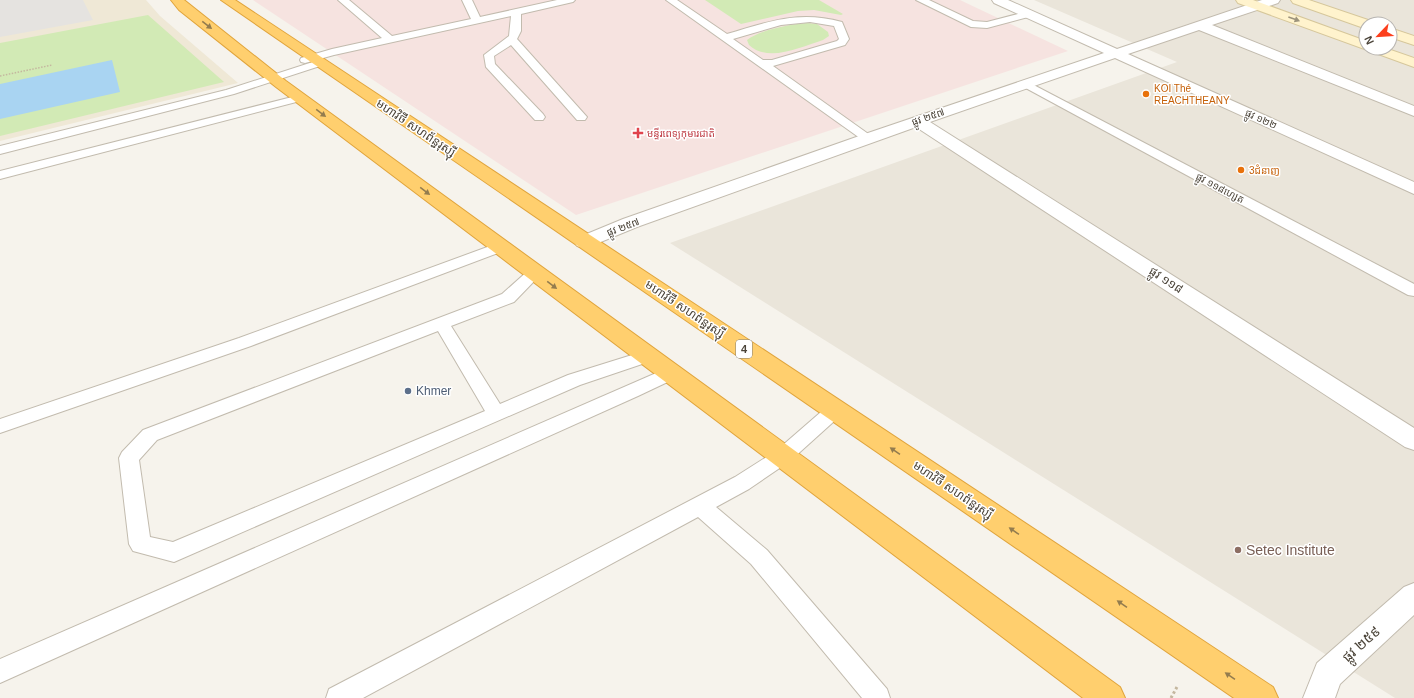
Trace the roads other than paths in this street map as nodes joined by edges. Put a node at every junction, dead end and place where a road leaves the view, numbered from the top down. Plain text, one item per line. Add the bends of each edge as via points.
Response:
1 (177, 0) edge
2 (227, 0) edge
3 (343, 0) edge
4 (467, 0) edge
5 (570, 0) edge
6 (671, 0) edge
7 (921, 0) edge
8 (998, 0) edge
9 (1242, 0) edge
10 (1274, 0) edge
11 (1297, 0) edge
12 (553, 2) edge
13 (1257, 6) junction
14 (516, 12) junction
15 (1029, 14) junction
16 (477, 20) junction
17 (1358, 21) edge
18 (1199, 25) junction
19 (1398, 35) edge
20 (725, 38) junction
21 (390, 39) junction
22 (513, 41) junction
23 (1414, 41) edge
24 (1358, 43) edge
25 (1116, 53) junction
26 (1394, 56) edge
27 (315, 60) junction
28 (1414, 63) edge
29 (761, 64) junction
30 (271, 75) junction
31 (1026, 84) junction
32 (300, 98) junction
33 (1414, 111) edge
34 (539, 117) dead end
35 (581, 117) dead end
36 (918, 121) junction
37 (868, 138) junction
38 (0, 150) edge
39 (0, 175) edge
40 (1414, 189) edge
41 (584, 242) junction
42 (501, 247) junction
43 (535, 272) junction
44 (1414, 291) edge
45 (442, 324) junction
46 (648, 356) junction
47 (670, 372) junction
48 (835, 410) junction
49 (496, 414) junction
50 (0, 426) edge
51 (1414, 440) edge
52 (783, 456) junction
53 (700, 506) junction
54 (1414, 596) edge
55 (0, 671) edge
56 (338, 698) edge
57 (878, 698) edge
58 (1109, 698) edge
59 (1262, 698) edge
60 (1319, 698) edge

1 -> 30 highway
2 - 27 highway, មហាវិថី សហព័ន្ធរុស្ស៊ី / 4
3 - 21 lane
4 - 16 lane
5 - 12 lane
6 - 20 lane
7 - 15 lane via 980,26
8 - 15 street, ផ្លូវ ១២២
9 - 13 main road
10 - 13 street, ផ្លូវ ២៥៧
11 - 17 main road
12 - 14 lane
13 - 18 street, ផ្លូវ ២៥៧
13 -> 24 main road
14 - 16 lane
14 - 22 lane via 516,32
15 - 25 street, ផ្លូវ ១២២
16 - 21 lane
18 - 25 street, ផ្លូវ ២៥៧
18 - 33 street
19 - 23 main road
20 - 29 lane
20 - 29 lane via 805,18 818,18 838,24 844,40 841,43 773,63
21 - 27 lane
22 - 34 lane via 490,55 490,65
22 - 35 lane
25 - 31 street, ផ្លូវ ២៥៧
25 - 40 street, ផ្លូវ ១២២
26 - 28 main road
27 - 30 lane
27 - 41 highway, មហាវិថី សហព័ន្ធរុស្ស៊ី / 4
29 - 37 lane
30 - 32 highway
30 - 38 lane via 230,92
31 - 36 street, ផ្លូវ ២៥៧
31 - 44 lane, ផ្លូវ ១១៨ហ្សេត
32 - 39 lane
32 -> 42 highway
36 - 37 street, ផ្លូវ ២៥៧
36 - 51 street, ផ្លូវ ១១៨
37 - 41 street, ផ្លូវ ២៥៧ via 630,223
41 - 48 highway, មហាវិថី សហព័ន្ធរុស្ស៊ី / 4
42 - 43 highway
42 - 50 lane via 245,342
43 - 45 lane via 508,298
43 -> 46 highway
45 - 49 lane
45 - 49 lane via 150,435 129,458 140,544 174,552
46 - 47 highway
46 - 49 lane via 574,380
47 - 52 highway
47 - 55 lane
48 - 52 lane
59 -> 48 highway, មហាវិថី សហព័ន្ធរុស្ស៊ី / 4
52 - 53 lane
52 - 58 highway
53 - 56 lane
53 - 57 lane via 759,557
54 - 60 street, ផ្លូវ ២៥៩ via 1328,674

